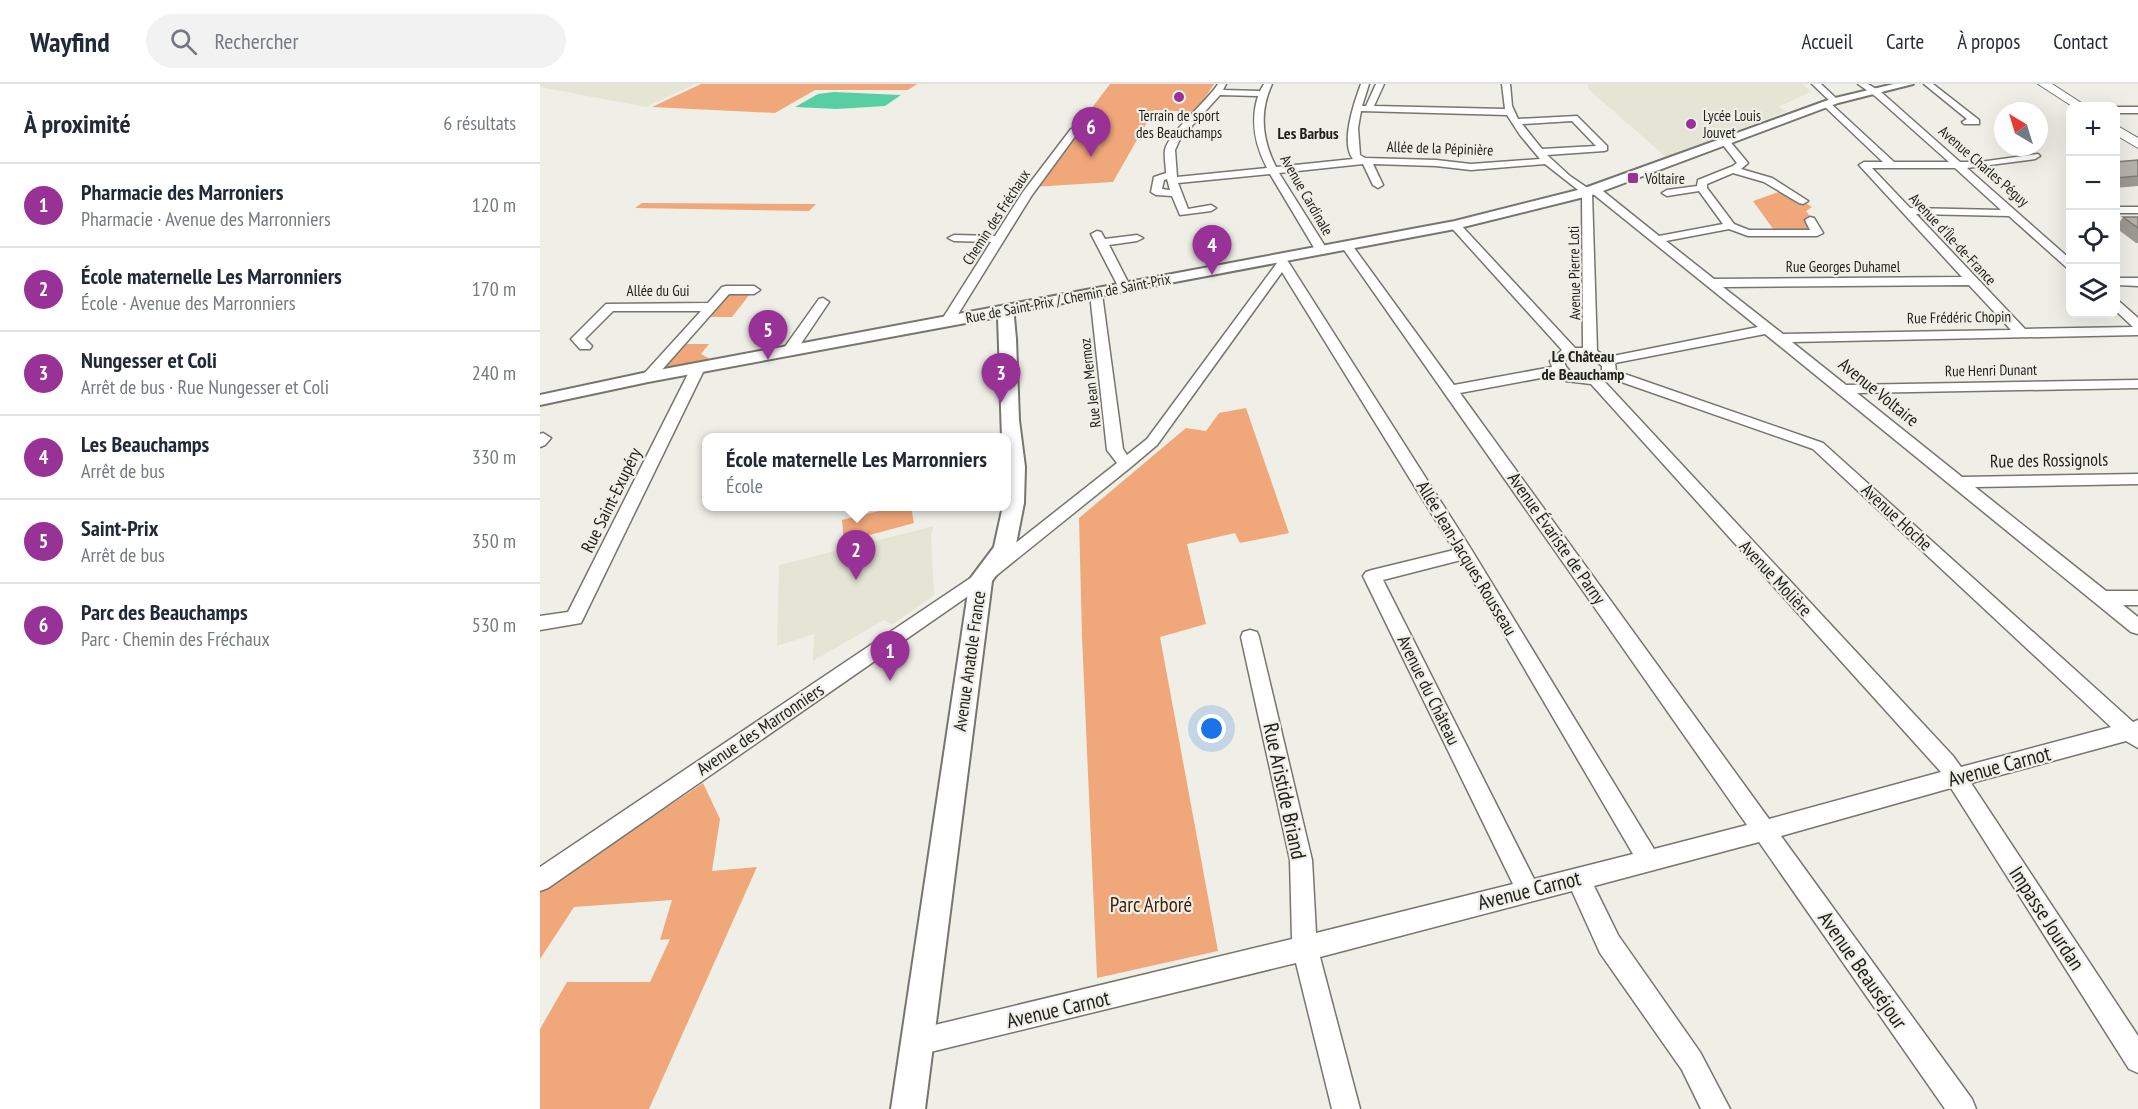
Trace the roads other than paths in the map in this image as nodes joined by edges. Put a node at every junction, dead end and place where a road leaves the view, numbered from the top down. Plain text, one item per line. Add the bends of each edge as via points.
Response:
1 (1268, 84) edge
2 (1365, 84) edge
3 (1380, 84) edge
4 (1506, 84) edge
5 (1816, 84) edge
6 (1862, 84) edge
7 (1908, 84) edge
8 (1928, 84) edge
9 (2044, 84) edge
10 (1220, 88) edge
11 (1875, 92) junction
12 (1263, 94) junction
13 (1831, 102) junction
14 (2073, 102) edge
15 (1355, 108) junction
16 (1369, 108) junction
17 (2120, 110) edge
18 (2138, 110) edge
19 (1510, 112) junction
20 (1515, 122) junction
21 (1967, 122) dead end
22 (1074, 131) dead end
23 (2120, 132) edge
24 (1725, 141) junction
25 (2138, 144) edge
26 (1541, 152) junction
27 (2035, 156) dead end
28 (1364, 161) junction
29 (1549, 161) junction
30 (1893, 165) junction
31 (1958, 166) junction
32 (1272, 169) junction
33 (1732, 170) junction
34 (1172, 178) junction
35 (1378, 185) dead end
36 (1702, 188) junction
37 (1591, 190) junction
38 (1176, 193) junction
39 (1667, 193) dead end
40 (1803, 201) dead end
41 (1211, 208) dead end
42 (2120, 210) edge
43 (2138, 210) edge
44 (1906, 211) junction
45 (2012, 213) junction
46 (1810, 220) dead end
47 (1455, 225) junction
48 (1730, 226) junction
49 (954, 238) dead end
50 (1137, 238) dead end
51 (999, 239) junction
52 (1659, 239) junction
53 (1348, 247) junction
54 (1322, 251) junction
55 (1282, 261) junction
56 (2069, 264) edge
57 (1972, 282) junction
58 (2120, 282) edge
59 (2138, 282) edge
60 (1713, 284) junction
61 (1125, 288) junction
62 (754, 290) dead end
63 (1096, 294) junction
64 (823, 302) dead end
65 (711, 307) junction
66 (2120, 309) edge
67 (1002, 311) junction
68 (947, 321) junction
69 (2138, 325) edge
70 (2138, 331) edge
71 (2019, 332) junction
72 (1775, 334) junction
73 (585, 346) dead end
74 (789, 351) junction
75 (1571, 352) junction
76 (1590, 353) junction
77 (698, 368) junction
78 (1559, 370) junction
79 (1603, 371) junction
80 (648, 377) junction
81 (2138, 384) edge
82 (1844, 389) junction
83 (1452, 390) junction
84 (540, 400) edge
85 (1126, 464) junction
86 (2138, 479) edge
87 (1960, 482) junction
88 (1466, 553) junction
89 (981, 579) junction
90 (2103, 598) junction
91 (2138, 598) edge
92 (540, 623) edge
93 (2138, 627) edge
94 (1250, 637) dead end
95 (2136, 733) edge
96 (1955, 777) junction
97 (1764, 830) junction
98 (1649, 861) junction
99 (1578, 878) junction
100 (540, 880) edge
101 (1528, 891) junction
102 (1305, 948) junction
103 (918, 1042) junction
104 (2138, 1060) edge
105 (908, 1109) edge
106 (1346, 1109) edge
107 (1716, 1109) edge
108 (1962, 1109) edge

1 - 12 street, Avenue Cardinale
2 - 15 street
3 - 16 street
4 - 19 street, Avenue Voltaire
5 - 13 street
6 - 11 street, Avenue Charles Péguy
7 - 11 street, Rue de Saint-Prix / Chemin de Saint-Prix
8 - 21 street via 1976,122
9 - 14 main road
10 - 12 street
10 - 34 street via 1170,150
11 - 13 street, Rue de Saint-Prix / Chemin de Saint-Prix
11 - 31 street, Avenue Charles Péguy
12 - 32 street, Avenue Cardinale via 1259,136
13 - 24 street, Rue de Saint-Prix / Chemin de Saint-Prix
13 - 30 street
15 - 16 street
15 - 28 street via 1355,156
16 - 19 street
17 - 18 street
19 - 20 street, Avenue Voltaire
20 - 26 street, Avenue Voltaire
20 - 26 street via 1574,118 1604,148
22 - 51 street, Chemin des Fréchaux
23 - 25 main road
24 - 33 street via 1743,163
24 - 37 street, Rue de Saint-Prix / Chemin de Saint-Prix
26 - 29 street, Avenue Voltaire
27 - 31 street
28 - 29 street, Allée de la Pépinière via 1470,167
28 - 32 street, Allée de la Pépinière
28 - 35 street, Allée de la Pépinière
29 - 37 street, Avenue Voltaire via 1572,185
30 - 31 street
30 - 44 street, Avenue d'Île-de-France via 1864,165
31 - 45 street, Avenue Charles Péguy
32 - 34 street, Allée de la Pépinière
32 - 54 street, Avenue Cardinale
33 - 36 street via 1702,182
33 - 40 street via 1768,180
34 - 38 street
34 - 38 street via 1159,177 1156,192
36 - 39 street
36 - 48 street
37 - 47 street, Rue de Saint-Prix / Chemin de Saint-Prix
37 - 52 street, Avenue Voltaire
37 - 76 street, Avenue Pierre Loti
38 - 41 street via 1184,213
42 - 43 street
44 - 45 street
44 - 57 street, Avenue d'Île-de-France
45 - 56 street, Avenue Charles Péguy
46 - 48 street via 1817,233 1748,233
47 - 53 street, Rue de Saint-Prix / Chemin de Saint-Prix
47 - 75 street
48 - 52 street
49 - 51 street
50 - 61 street via 1100,238
51 - 68 street, Chemin des Fréchaux
52 - 60 street, Avenue Voltaire
53 - 54 street, Rue de Saint-Prix / Chemin de Saint-Prix
53 - 83 street, Avenue Évariste de Parny
54 - 55 street, Rue de Saint-Prix / Chemin de Saint-Prix
55 - 61 street, Rue de Saint-Prix / Chemin de Saint-Prix
55 - 85 street, Avenue Anatole France via 1152,442
55 - 88 street, Allée Jean-Jacques Rousseau
57 - 60 street, Rue Georges Duhamel
57 - 71 street, Avenue d'Île-de-France
58 - 59 street
60 - 72 street, Avenue Voltaire
61 - 63 street, Rue de Saint-Prix / Chemin de Saint-Prix
62 - 65 street, Allée du Gui via 726,290
63 - 67 street, Rue de Saint-Prix / Chemin de Saint-Prix
63 - 85 street, Rue Jean Mermoz via 1115,450
64 - 74 street
65 - 73 street, Allée du Gui via 610,307 578,339
65 - 80 street
66 - 69 street
67 - 68 street, Rue de Saint-Prix / Chemin de Saint-Prix
67 - 89 street via 1008,339 1014,503 1004,549
68 - 74 street, Rue de Saint-Prix / Chemin de Saint-Prix
70 - 71 street, Rue Frédéric Chopin
71 - 72 street, Rue Frédéric Chopin
72 - 79 street, Rue Frédéric Chopin
72 - 82 street, Avenue Voltaire
74 - 77 street, Rue de Saint-Prix / Chemin de Saint-Prix
75 - 76 street
75 - 78 street via 1557,361
76 - 79 street
77 - 80 street, Rue de Saint-Prix / Chemin de Saint-Prix
77 - 92 street, Rue Saint-Exupéry via 574,618
78 - 79 street via 1579,380
78 - 83 street
79 - 95 street, Avenue Hoche via 1818,446
79 - 96 street, Avenue Molière
80 - 84 street, Rue de Saint-Prix / Chemin de Saint-Prix
81 - 82 street, Rue Henri Dunant
82 - 87 street, Avenue Voltaire
83 - 97 street, Avenue Évariste de Parny
85 - 89 street, Avenue Anatole France
86 - 87 street, Rue des Rossignols
87 - 90 street, Avenue Voltaire
88 - 98 street, Allée Jean-Jacques Rousseau
88 - 101 street, Avenue du Château via 1372,576
89 - 100 street, Avenue des Marronniers
89 - 103 street, Avenue Anatole France
90 - 91 street
90 - 93 street, Avenue Voltaire
94 - 102 street, Rue Aristide Briand via 1301,861
95 - 96 street, Avenue Carnot
96 - 97 street, Avenue Carnot
96 - 104 street, Impasse Jourdan
97 - 98 street, Avenue Carnot
97 - 108 street, Avenue Beauséjour
98 - 99 street, Avenue Carnot
99 - 101 street, Avenue Carnot
99 - 107 street via 1609,944 1691,1061
101 - 102 street, Avenue Carnot
102 - 103 street, Avenue Carnot
102 - 106 street, Rue Aristide Briand
103 - 105 street, Avenue Anatole France

